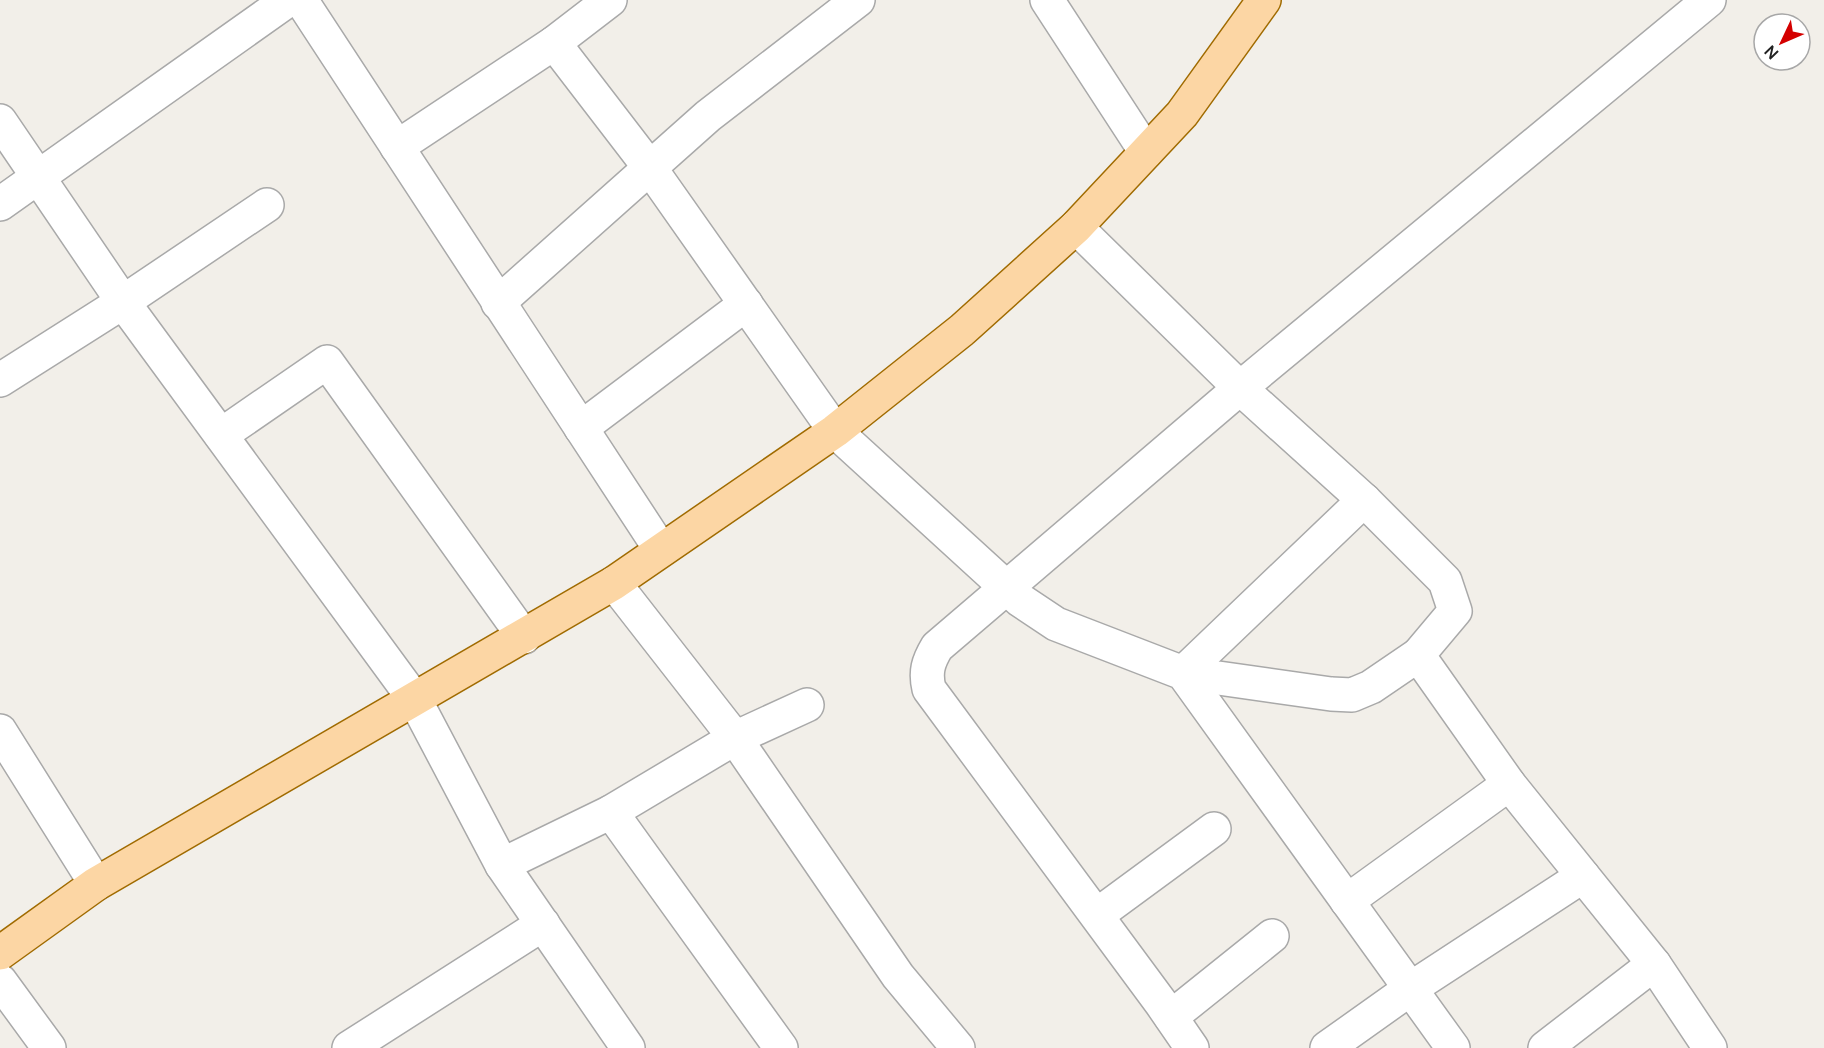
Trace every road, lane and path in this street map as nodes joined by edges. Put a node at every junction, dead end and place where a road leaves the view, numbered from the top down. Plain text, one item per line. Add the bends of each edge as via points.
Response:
1 (288, 0) edge
2 (301, 0) edge
3 (610, 0) edge
4 (1047, 0) edge
5 (1264, 0) edge
6 (1709, 0) edge
7 (837, 6) edge
8 (554, 43) junction
9 (0, 121) edge
10 (397, 147) junction
11 (1146, 152) junction
12 (650, 168) junction
13 (38, 176) junction
14 (0, 204) edge
15 (267, 205) dead end
16 (1076, 227) junction
17 (123, 302) junction
18 (498, 303) junction
19 (746, 304) junction
20 (0, 380) edge
21 (1240, 388) junction
22 (581, 428) junction
23 (835, 431) junction
24 (221, 435) junction
25 (1364, 500) junction
26 (661, 550) junction
27 (614, 583) junction
28 (1007, 588) junction
29 (524, 637) junction
30 (1418, 656) junction
31 (1183, 673) junction
32 (415, 700) junction
33 (807, 705) dead end
34 (0, 731) edge
35 (735, 738) junction
36 (1509, 784) junction
37 (611, 812) junction
38 (1214, 829) dead end
39 (502, 865) junction
40 (1583, 876) junction
41 (96, 884) junction
42 (1347, 901) junction
43 (1097, 915) junction
44 (543, 924) junction
45 (1272, 936) dead end
46 (0, 953) edge
47 (1654, 964) junction
48 (0, 981) edge
49 (1410, 989) junction
50 (1171, 1017) junction
51 (49, 1048) edge
52 (349, 1048) edge
53 (628, 1048) edge
54 (781, 1048) edge
55 (958, 1048) edge
56 (1192, 1048) edge
57 (1328, 1048) edge
58 (1453, 1048) edge
59 (1545, 1048) edge
60 (1710, 1048) edge

1 - 13 street
2 - 10 street
3 - 8 street
4 - 11 street
5 - 11 main road via 1182,114
6 - 21 street
7 - 12 street
8 - 10 street
8 - 12 street
9 - 13 street
10 - 18 street
11 - 16 main road
12 - 18 street
12 - 19 street
13 - 14 street
13 - 17 street
15 - 17 street
16 - 21 street
16 - 23 main road via 962,330
17 - 20 street
17 - 24 street
18 - 22 street
19 - 22 street
19 - 23 street
21 - 25 street
21 - 28 street
22 - 26 street
23 - 26 main road
23 - 28 street
24 - 29 street via 327,362
24 - 32 street
25 - 30 street via 1445,581 1455,611
25 - 31 street
26 - 27 main road
27 - 29 main road
27 - 35 street
28 - 31 street via 1056,624
28 - 43 street via 937,647 928,663 929,689
29 - 32 main road
30 - 31 street via 1352,695
30 - 36 street
31 - 42 street
32 - 39 street
32 - 41 main road
33 - 35 street
34 - 41 street
35 - 37 street
35 - 55 street via 898,976
36 - 40 street
36 - 42 street
37 - 39 street
37 - 54 street
38 - 43 street
39 - 44 street
40 - 47 street
40 - 49 street
41 - 46 main road
42 - 49 street
43 - 50 street
44 - 52 street
44 - 53 street
45 - 50 street
47 - 59 street
47 - 60 street
48 - 51 street
49 - 57 street
49 - 58 street
50 - 56 street

